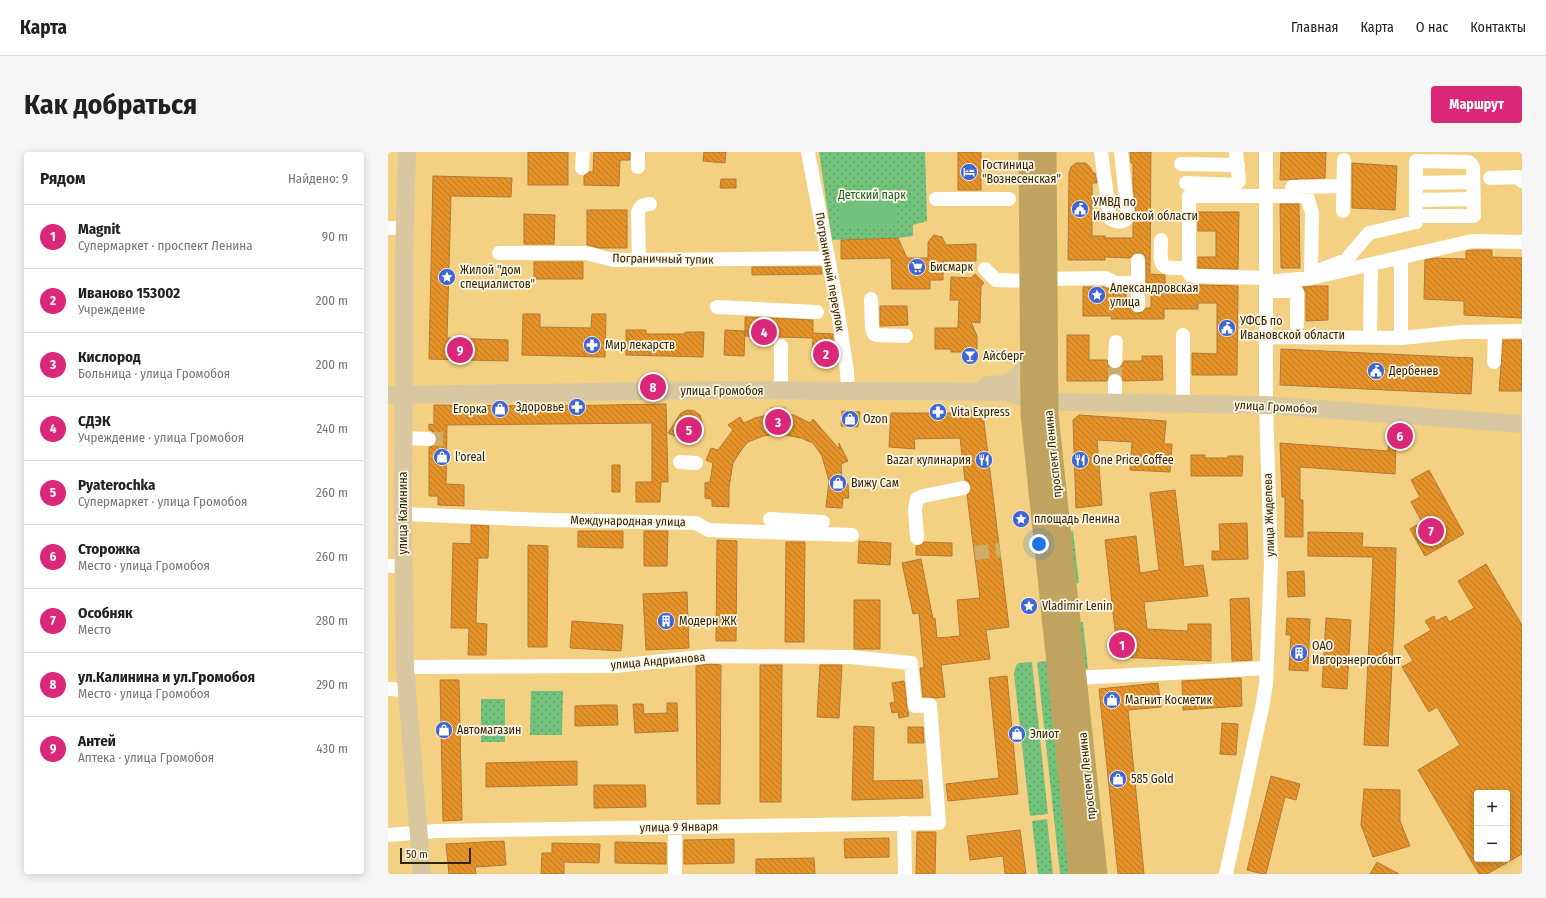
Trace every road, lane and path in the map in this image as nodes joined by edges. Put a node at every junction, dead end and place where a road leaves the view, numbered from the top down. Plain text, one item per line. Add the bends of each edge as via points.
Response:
1 (407, 152) edge
2 (583, 152) edge
3 (638, 152) edge
4 (808, 152) edge
5 (1029, 152) edge
6 (1046, 152) edge
7 (1102, 152) edge
8 (1121, 152) edge
9 (1266, 152) edge
10 (1237, 158) edge
11 (1344, 160) dead end
12 (1181, 164) dead end
13 (638, 167) dead end
14 (582, 168) dead end
15 (1490, 178) dead end
16 (1522, 181) edge
17 (1473, 182) junction
18 (1186, 183) dead end
19 (1416, 183) junction
20 (1344, 186) junction
21 (1266, 192) junction
22 (936, 199) dead end
23 (1009, 199) dead end
24 (1416, 200) junction
25 (1474, 200) junction
26 (650, 204) dead end
27 (1343, 211) dead end
28 (1416, 216) junction
29 (396, 228) edge
30 (1161, 240) dead end
31 (1522, 242) edge
32 (499, 253) dead end
33 (1401, 257) junction
34 (827, 258) junction
35 (639, 260) junction
36 (1138, 261) dead end
37 (1371, 264) junction
38 (1189, 268) junction
39 (985, 269) dead end
40 (1311, 278) junction
41 (1038, 280) junction
42 (1138, 283) junction
43 (1266, 283) junction
44 (871, 299) dead end
45 (1138, 305) dead end
46 (717, 307) dead end
47 (817, 312) dead end
48 (1297, 325) dead end
49 (1522, 331) edge
50 (1495, 332) junction
51 (1183, 335) dead end
52 (906, 336) dead end
53 (1266, 337) junction
54 (1370, 338) junction
55 (1401, 338) junction
56 (1116, 342) dead end
57 (782, 346) dead end
58 (1031, 355) junction
59 (1115, 361) tunnel mouth
60 (1494, 362) dead end
61 (1115, 381) tunnel mouth
62 (781, 384) junction
63 (1002, 385) junction
64 (848, 388) junction
65 (396, 391) edge
66 (1039, 400) junction
67 (1115, 403) junction
68 (1183, 404) junction
69 (1266, 405) junction
70 (1522, 424) edge
71 (403, 438) junction
72 (429, 439) tunnel mouth
73 (680, 462) dead end
74 (696, 463) dead end
75 (963, 488) dead end
76 (403, 514) junction
77 (770, 519) dead end
78 (795, 526) junction
79 (852, 534) dead end
80 (917, 538) dead end
81 (396, 566) edge
82 (405, 667) junction
83 (1266, 668) junction
84 (1076, 678) junction
85 (388, 689) edge
86 (406, 690) junction
87 (939, 823) joint
88 (904, 824) junction
89 (675, 827) junction
90 (418, 832) junction
91 (388, 835) edge
92 (422, 874) edge
93 (675, 874) edge
94 (905, 874) edge
95 (1079, 874) edge
96 (1097, 874) edge
97 (1226, 874) edge

1 - 29 main road, улица Калинина
2 - 14 street
3 - 13 street
4 - 34 street, Пограничный переулок
5 - 41 highway, проспект Ленина
6 - 41 highway, проспект Ленина
7 - 8 street via 1110,218 1120,222 1128,216
9 - 21 street, улица Жиделева
10 - 12 street
10 - 18 street via 1239,181 1235,185
11 - 20 street
15 - 16 street via 1518,177
17 - 19 street
17 - 19 street via 1473,167 1469,162 1416,161
17 - 25 street
19 - 24 street
20 - 21 street
20 - 27 street
21 - 38 street via 1189,196
21 - 40 street via 1307,196 1312,213
21 - 43 street, улица Жиделева
22 - 23 street
24 - 25 street
24 - 28 street
25 - 28 street via 1474,216
26 - 35 street via 642,204 638,212
28 - 40 street via 1416,222 1369,233 1346,260 1318,271
29 - 65 main road, улица Калинина
30 - 38 street via 1162,265 1166,268
31 - 33 street via 1472,241
32 - 35 street, Пограничный тупик via 586,253 613,260
33 - 37 street
33 - 55 street
34 - 35 street, Пограничный тупик
34 - 64 street, Пограничный переулок via 836,300
36 - 42 street
37 - 40 street
37 - 54 street
38 - 43 street via 1191,276
39 - 41 street via 996,280
40 - 43 street
41 - 42 street via 1106,278 1115,283
41 - 58 highway, проспект Ленина
41 - 66 highway, проспект Ленина
42 - 45 street
43 - 48 street via 1297,293
43 - 53 street, улица Жиделева
44 - 52 street via 874,334
46 - 47 street
49 - 50 street
50 - 55 street via 1461,332
50 - 60 street
51 - 68 street
53 - 54 street
53 - 69 street, улица Жиделева
54 - 55 street
56 - 59 street
57 - 62 street
58 - 63 main road, улица Громобоя via 1016,379
58 - 66 highway, проспект Ленина
61 - 67 street
62 - 64 main road, улица Громобоя
62 - 65 main road, улица Громобоя via 610,383
63 - 64 main road, улица Громобоя
63 - 66 main road, улица Громобоя
64 - 65 main road, улица Громобоя
64 - 66 main road, улица Громобоя via 1002,392
65 - 71 main road, улица Калинина
66 - 67 main road, улица Громобоя
66 - 84 highway, проспект Ленина
66 - 95 highway, проспект Ленина
67 - 68 main road, улица Громобоя
68 - 69 main road, улица Громобоя
69 - 70 main road, улица Громобоя
69 - 83 street, улица Жиделева via 1271,563
71 - 72 street
71 - 76 main road, улица Калинина
73 - 74 street
75 - 80 street via 917,499
76 - 78 street, Международная улица via 546,520 696,522 708,530
76 - 81 main road, улица Калинина
77 - 78 street
78 - 79 street, Международная улица via 823,524
81 - 82 main road, улица Калинина
82 - 86 main road, улица Калинина
82 - 87 street, улица Андрианова via 615,666 710,656 850,657 911,663 916,706 930,705
83 - 84 street
83 - 97 street, улица Жиделева via 1263,703
84 - 96 highway, проспект Ленина
85 - 86 street
86 - 90 main road, улица Калинина
87 - 88 street, улица 9 Января
88 - 89 street, улица 9 Января
88 - 94 street
89 - 90 street, улица 9 Января
89 - 93 street
90 - 91 street, улица 9 Января
90 - 92 main road, улица Калинина

